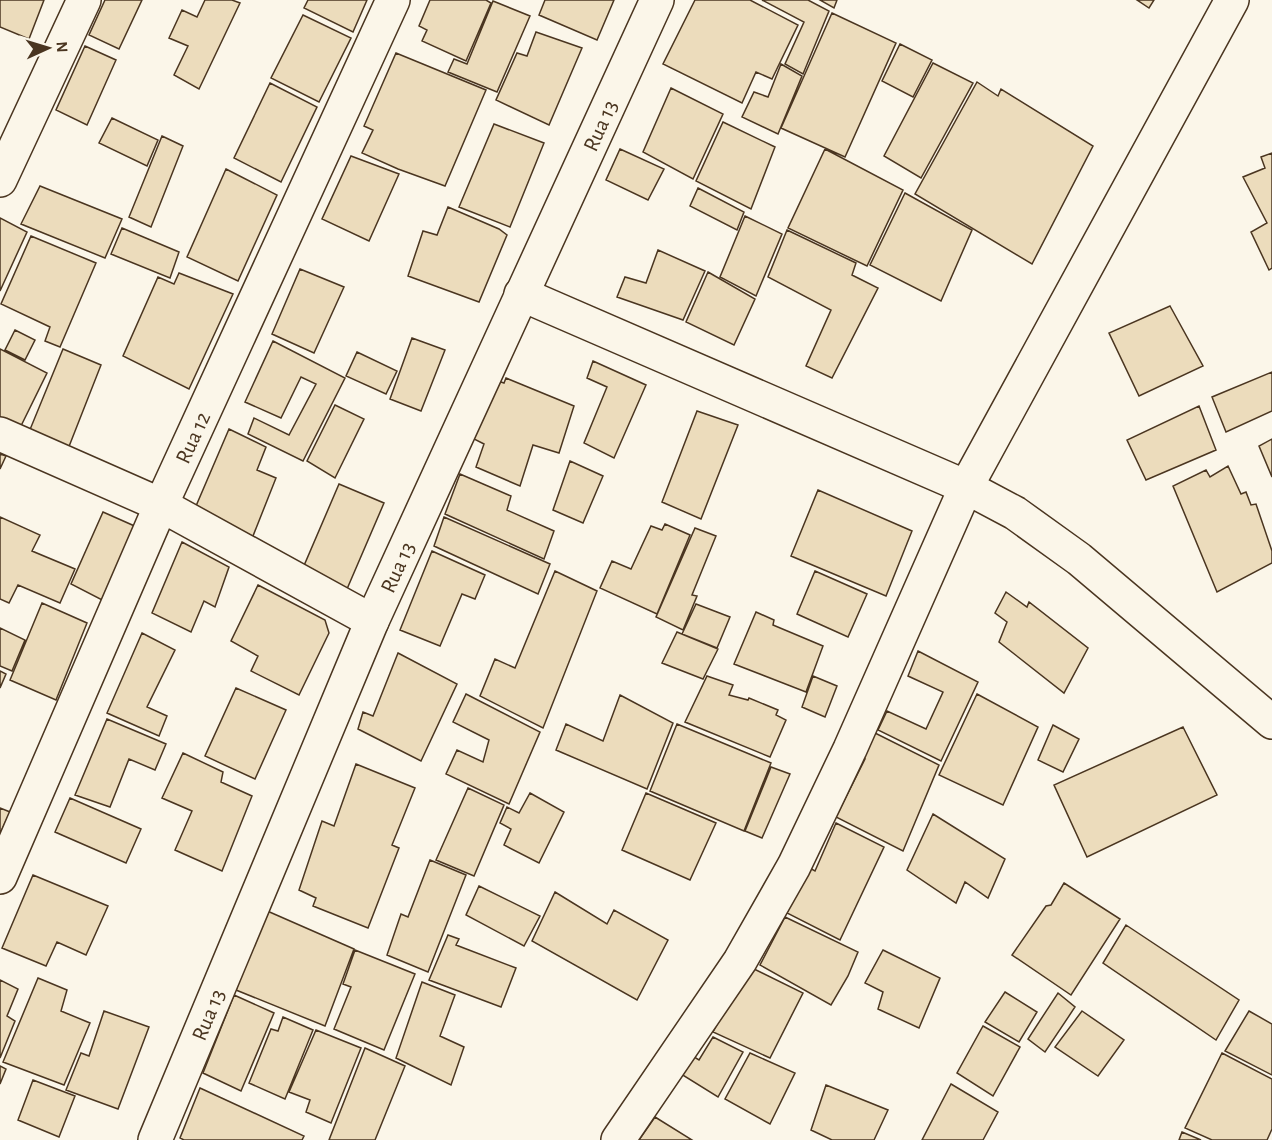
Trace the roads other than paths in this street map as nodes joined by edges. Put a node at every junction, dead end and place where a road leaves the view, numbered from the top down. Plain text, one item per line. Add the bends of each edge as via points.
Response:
1 (84, 0) edge
2 (393, 0) edge
3 (657, 0) edge
4 (1232, 0) edge
5 (0, 180) edge
6 (521, 294) junction
7 (0, 434) edge
8 (966, 487) junction
9 (161, 505) junction
10 (372, 621) junction
11 (1272, 722) edge
12 (0, 877) edge
13 (155, 1140) edge
14 (618, 1140) edge

1 - 5 street
2 - 9 street, Rua 12
3 - 6 street, Rua 13
4 - 8 street
6 - 8 street
6 - 10 street, Rua 13
7 - 9 street
8 - 11 street via 1015,513 1079,560
8 - 14 street via 794,866 740,962
9 - 10 street
9 - 12 street, Rua 12
10 - 13 street, Rua 13

